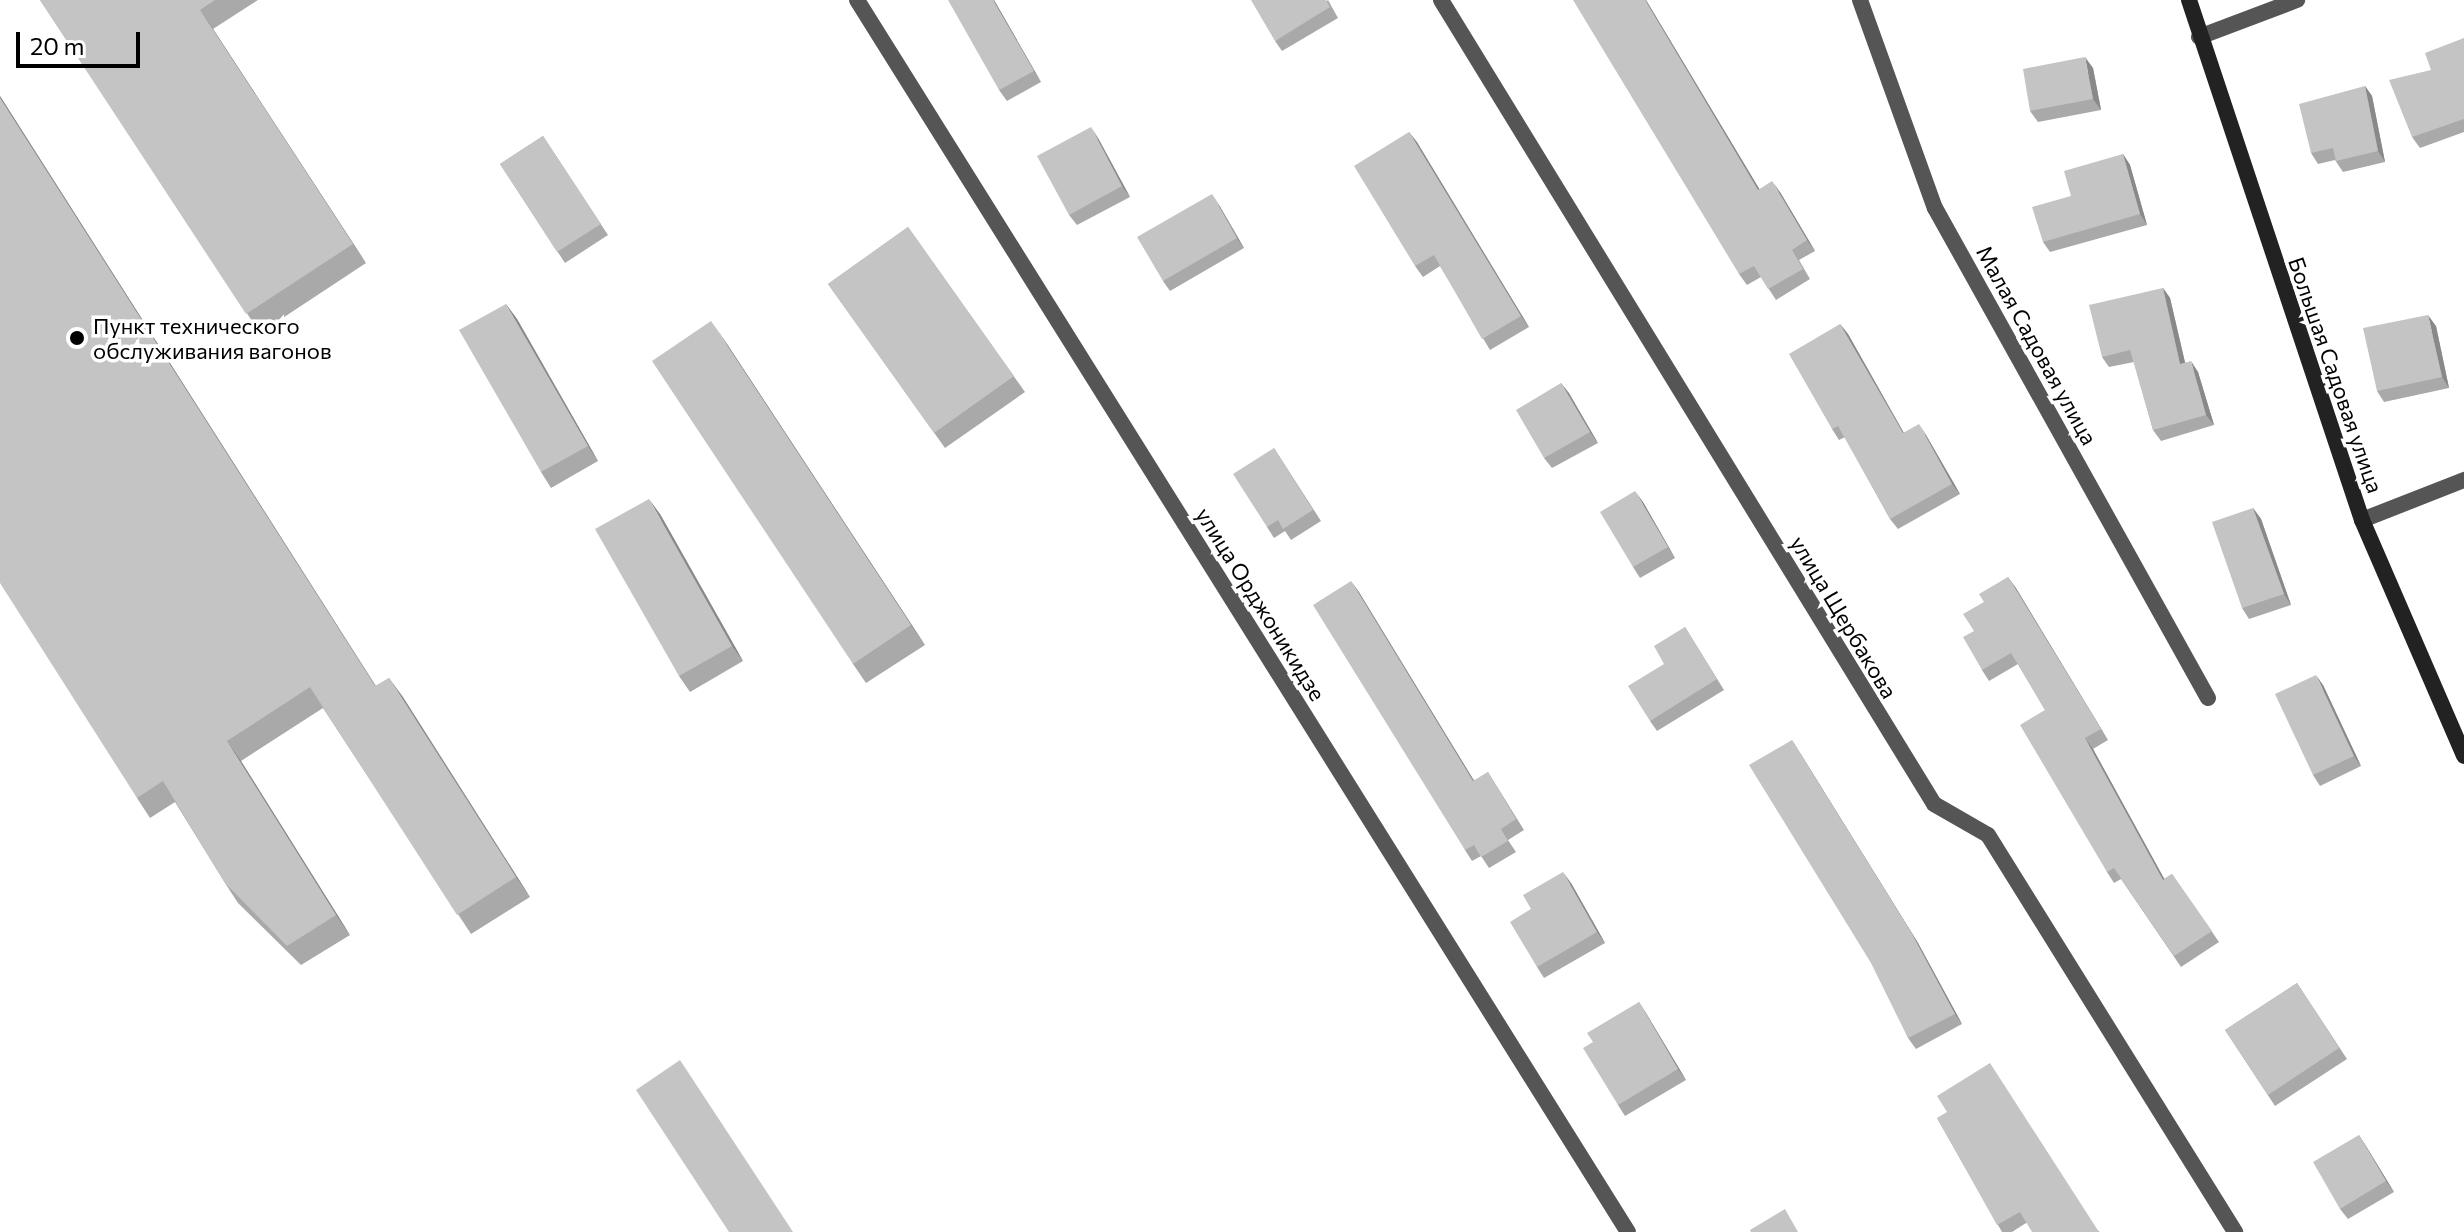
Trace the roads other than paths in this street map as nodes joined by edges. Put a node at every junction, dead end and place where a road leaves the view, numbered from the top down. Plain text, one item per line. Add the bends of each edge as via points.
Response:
1 (857, 0) edge
2 (1441, 0) edge
3 (1860, 0) edge
4 (2189, 0) edge
5 (2297, 0) edge
6 (2199, 37) junction
7 (2464, 480) edge
8 (2362, 520) junction
9 (2208, 698) dead end
10 (2464, 756) edge
11 (1628, 1232) edge
12 (2235, 1232) edge

1 - 11 street, улица Орджоникидзе
2 - 12 street, улица Щербакова via 1934,804 1988,835
3 - 9 street, Малая Садовая улица via 1935,208
4 - 6 main road, Большая Садовая улица
5 - 6 street
6 - 8 main road, Большая Садовая улица
7 - 8 street
8 - 10 main road, Большая Садовая улица

